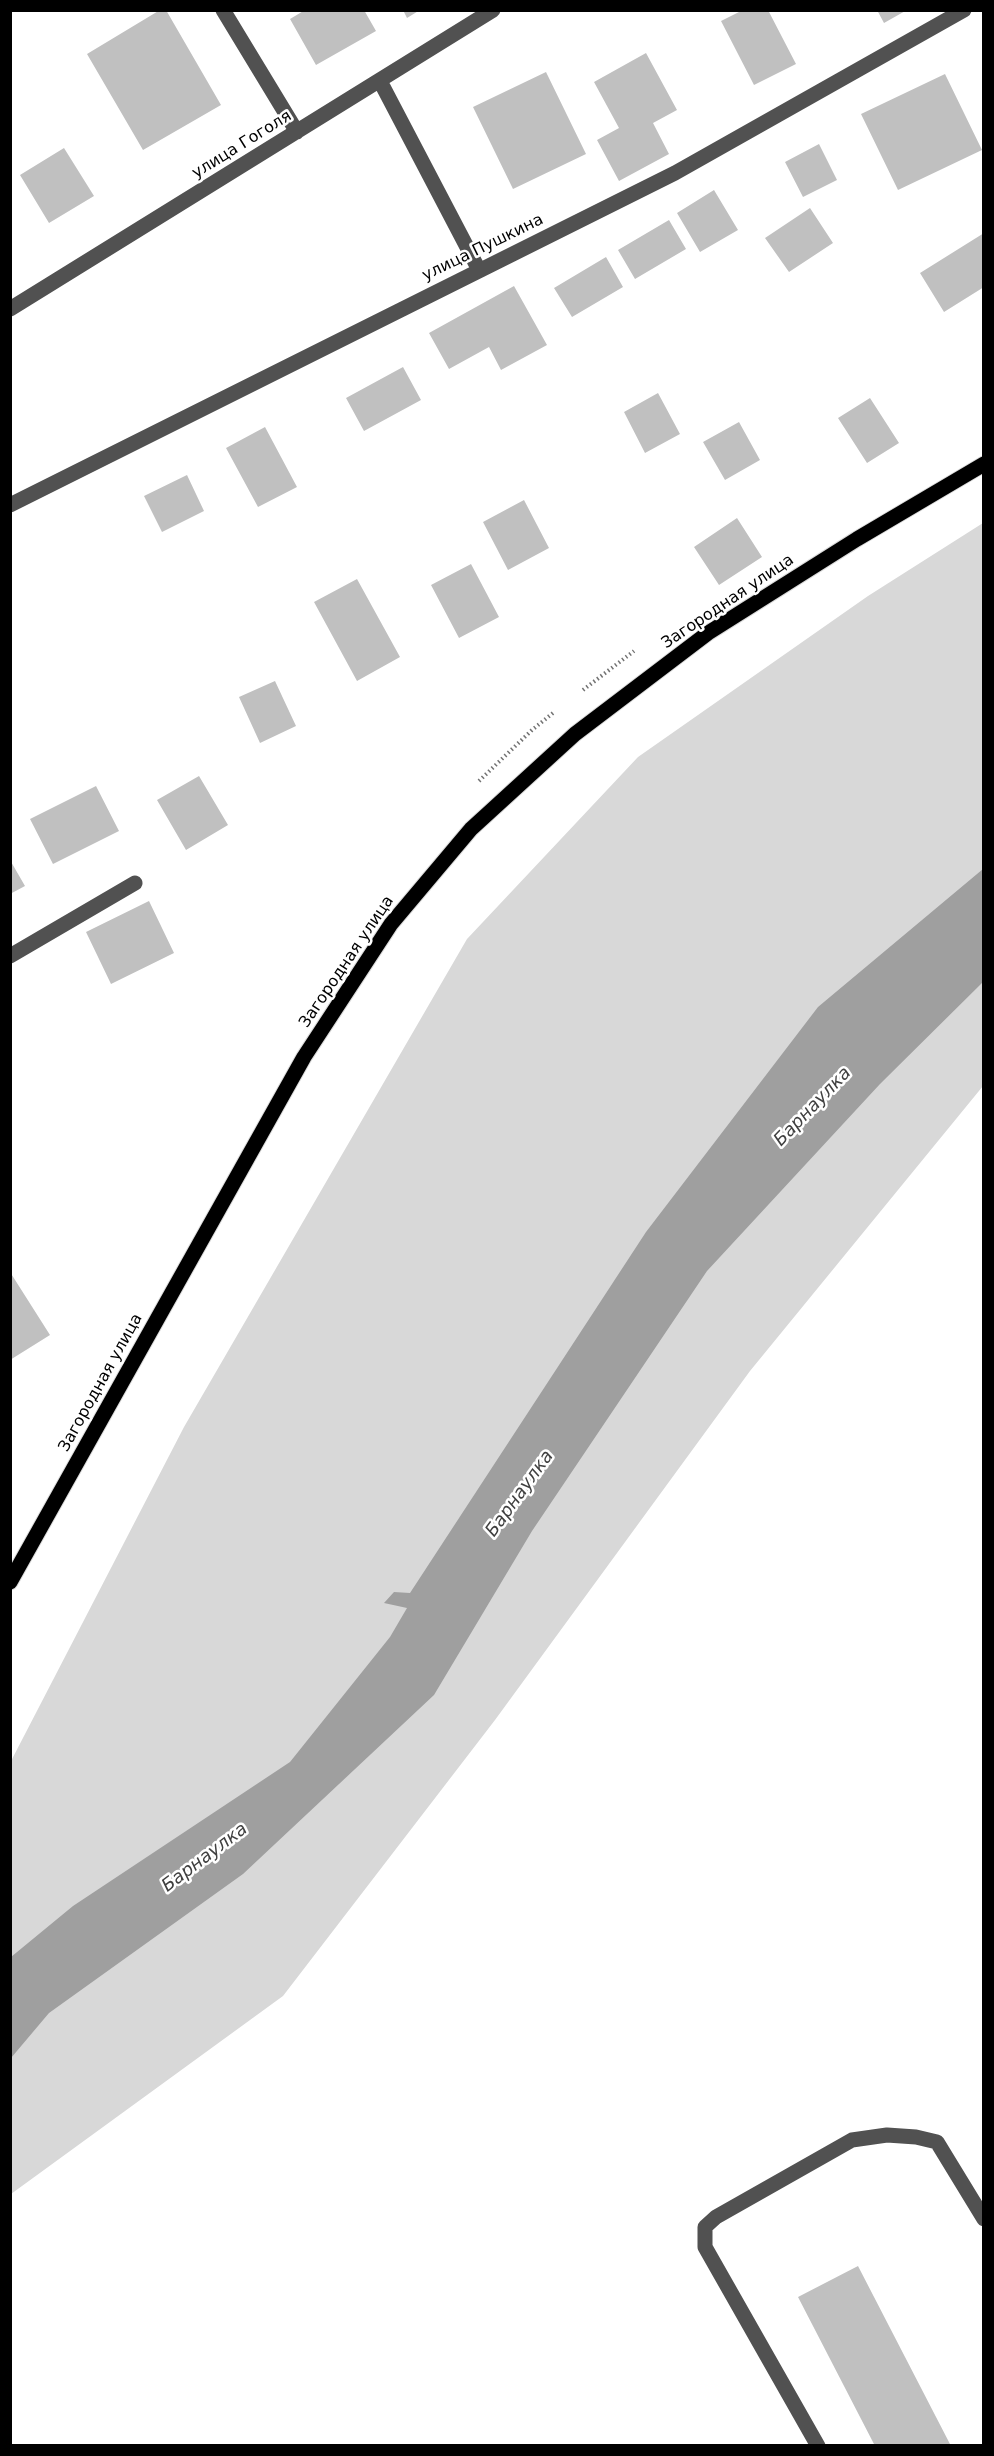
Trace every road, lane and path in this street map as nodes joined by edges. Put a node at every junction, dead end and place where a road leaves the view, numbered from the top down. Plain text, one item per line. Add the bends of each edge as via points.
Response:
1 (224, 10) edge
2 (493, 10) edge
3 (964, 10) edge
4 (380, 81) junction
5 (297, 132) junction
6 (479, 270) junction
7 (10, 309) edge
8 (984, 464) edge
9 (10, 505) edge
10 (135, 883) dead end
11 (10, 956) edge
12 (10, 1582) edge
13 (984, 2219) edge
14 (818, 2445) edge

1 - 5 street
2 - 4 street, улица Гоголя
3 - 6 street, улица Пушкина via 675,173
4 - 5 street, улица Гоголя
4 - 6 street
5 - 7 street, улица Гоголя
6 - 9 street, улица Пушкина
8 - 12 main road, Загородная улица via 708,633 575,734 471,829 391,924 304,1057
10 - 11 street
13 - 14 street via 937,2142 887,2135 852,2140 716,2217 705,2227 705,2247

